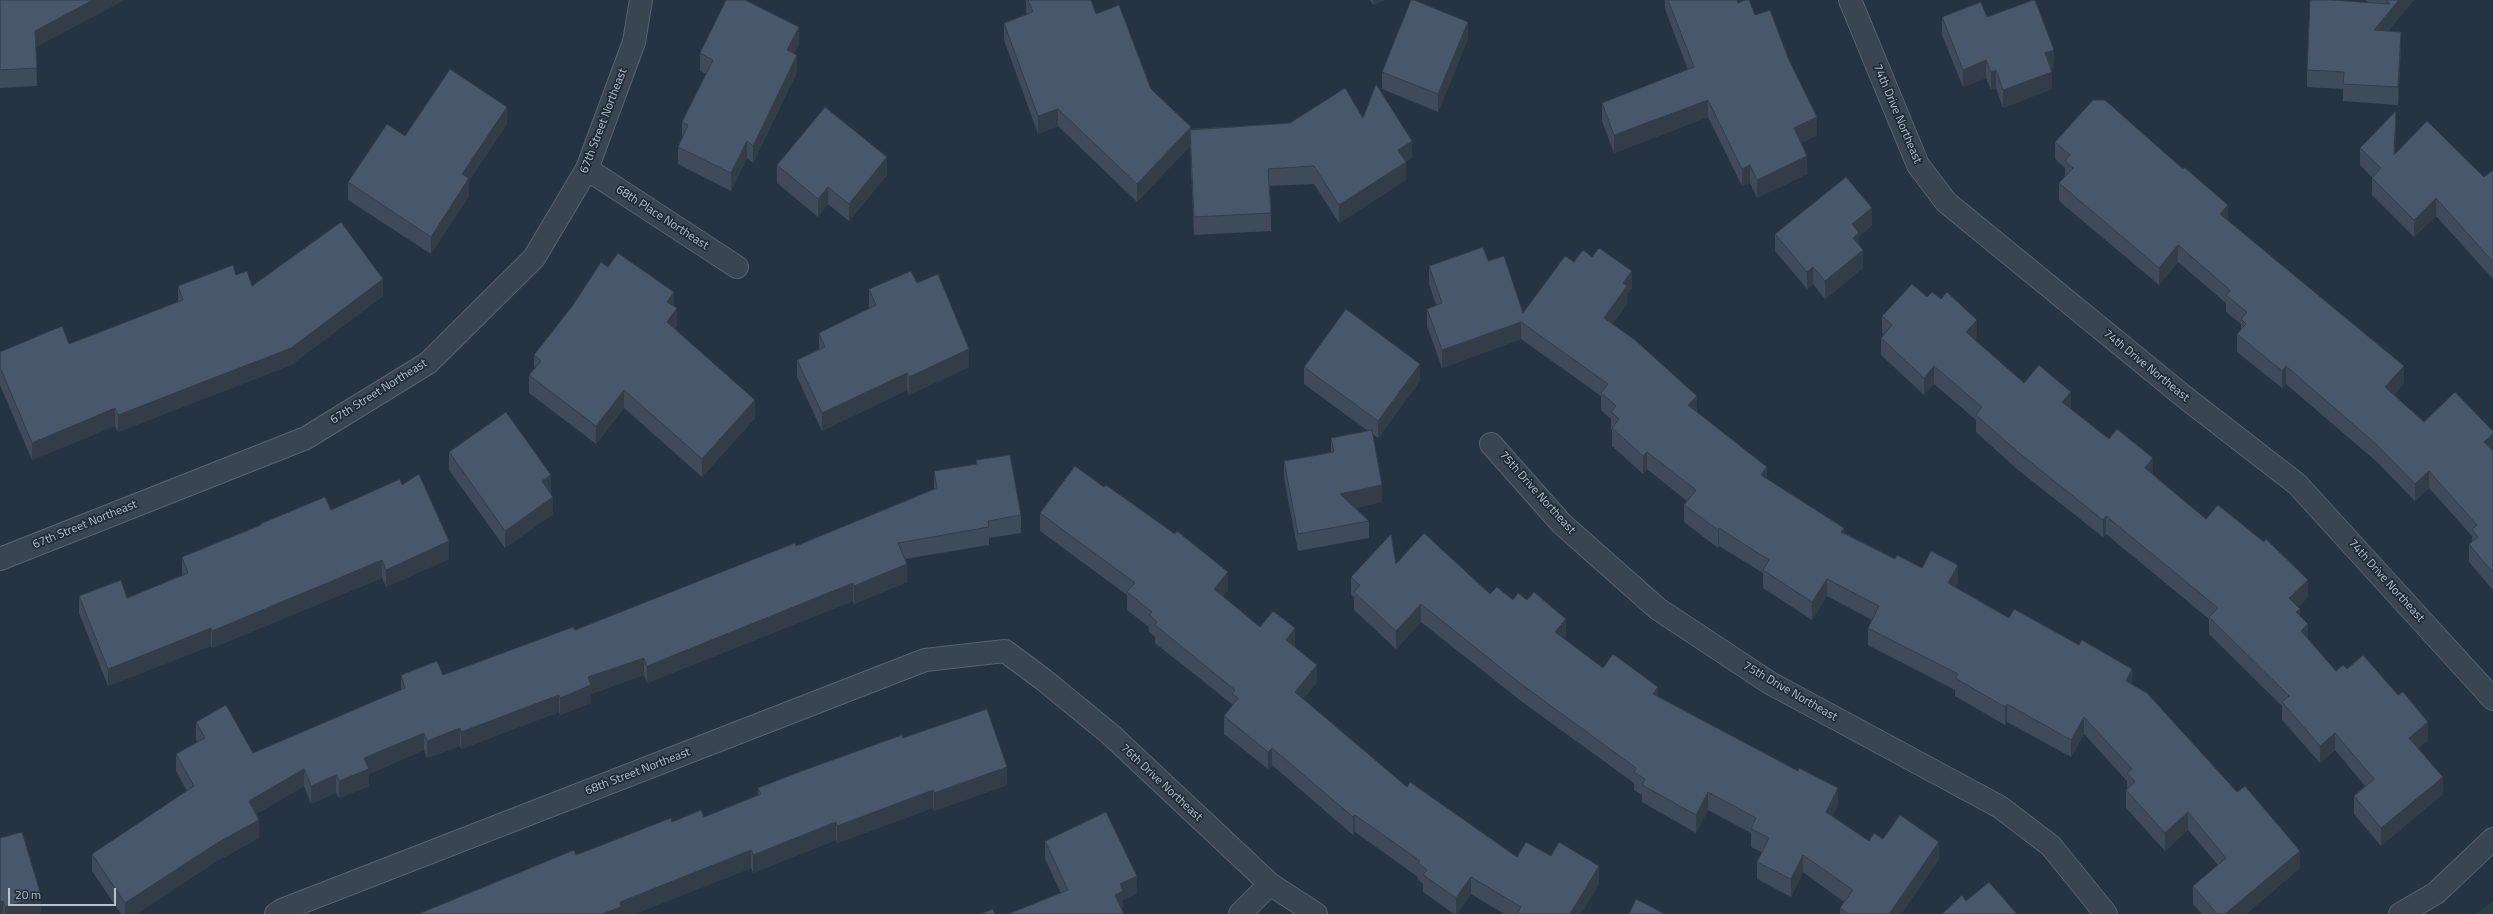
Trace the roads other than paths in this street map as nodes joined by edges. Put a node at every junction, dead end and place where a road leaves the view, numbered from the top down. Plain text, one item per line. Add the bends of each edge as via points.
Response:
1 (642, 0) edge
2 (1850, 0) edge
3 (587, 169) junction
4 (737, 267) dead end
5 (1492, 444) dead end
6 (0, 559) edge
7 (1005, 651) joint
8 (2493, 699) edge
9 (2493, 839) edge
10 (1270, 884) junction
11 (276, 914) edge
12 (1240, 914) edge
13 (1316, 914) edge
14 (2106, 914) edge
15 (2400, 914) edge

1 - 3 street, 67th Street Northeast via 634,42
2 - 8 street, 74th Drive Northeast via 1918,165 1946,202 2187,399 2297,484
3 - 4 street, 68th Place Northeast
3 - 6 street, 67th Street Northeast via 534,258 428,363 306,438
5 - 14 street, 75th Drive Northeast via 1562,524 1658,609 1770,683 2000,807 2051,846
7 - 10 street, 76th Drive Northeast via 1110,734
7 - 11 street, 68th Street Northeast via 925,660
9 - 15 street via 2436,893
10 - 12 street
10 - 13 street, 76th Drive Northeast

